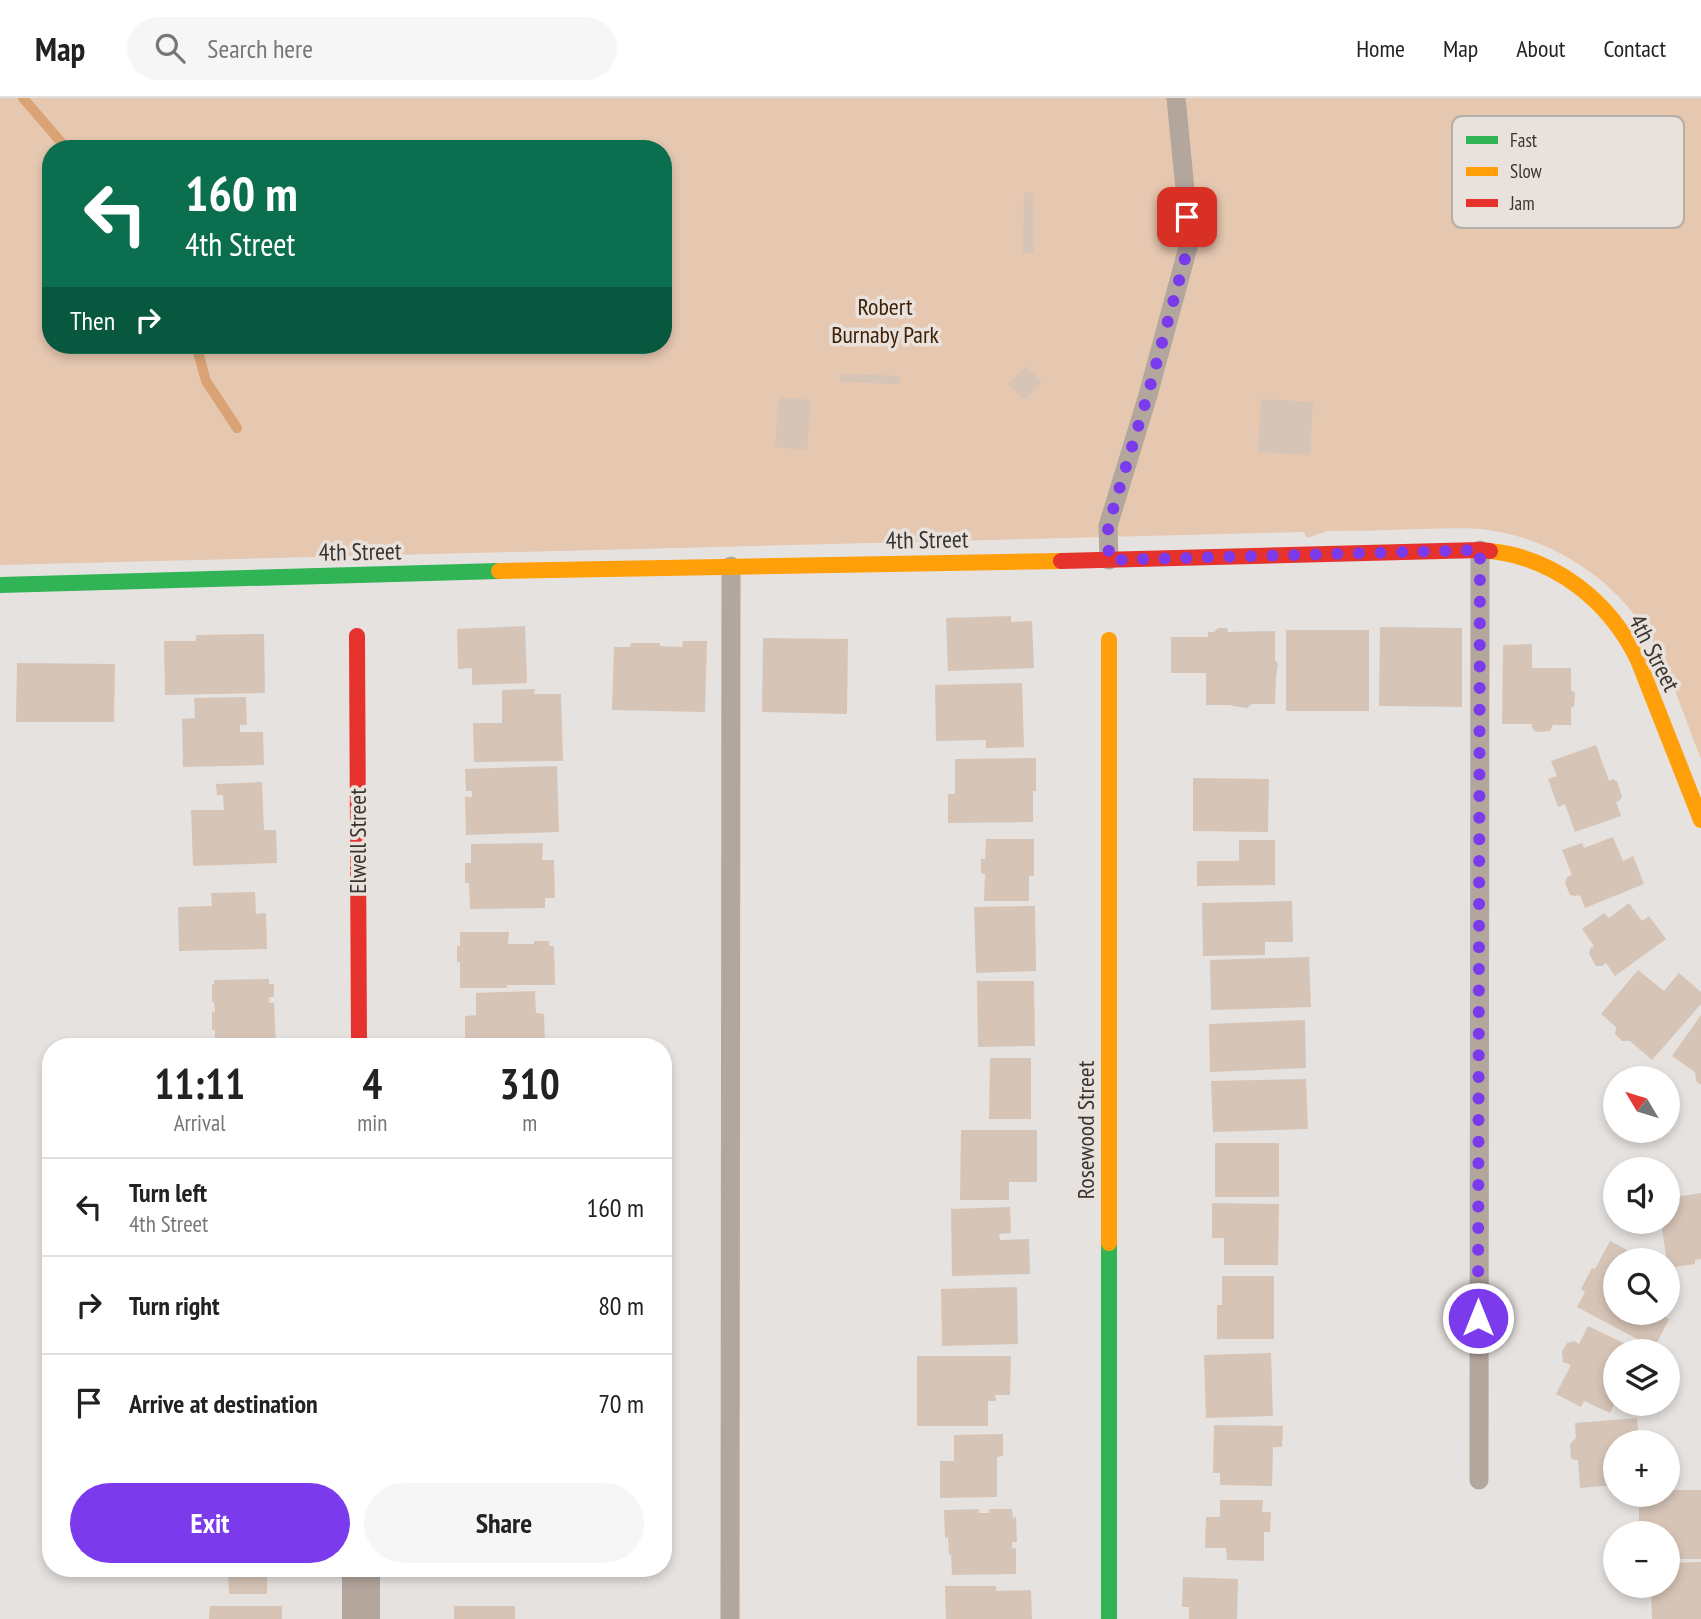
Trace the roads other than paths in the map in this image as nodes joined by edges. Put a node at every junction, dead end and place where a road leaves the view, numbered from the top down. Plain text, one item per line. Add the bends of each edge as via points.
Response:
1 (1176, 98) edge
2 (1480, 550) junction
3 (1109, 560) junction
4 (731, 566) junction
5 (0, 585) edge
6 (357, 636) dead end
7 (1109, 640) dead end
8 (1701, 820) edge
9 (359, 1038) edge
10 (1479, 1480) dead end
11 (361, 1577) edge
12 (361, 1619) edge
13 (730, 1619) edge
14 (1109, 1619) edge

1 - 3 lane via 1190,240 1108,526
2 - 3 street, 4th Street
2 - 8 street, 4th Street via 1512,554 1565,576 1611,616 1635,654
2 - 10 lane
3 - 4 street, 4th Street
4 - 5 street, 4th Street
4 - 13 lane
6 - 9 street, Elwell Street
7 - 14 street, Rosewood Street
11 - 12 street

